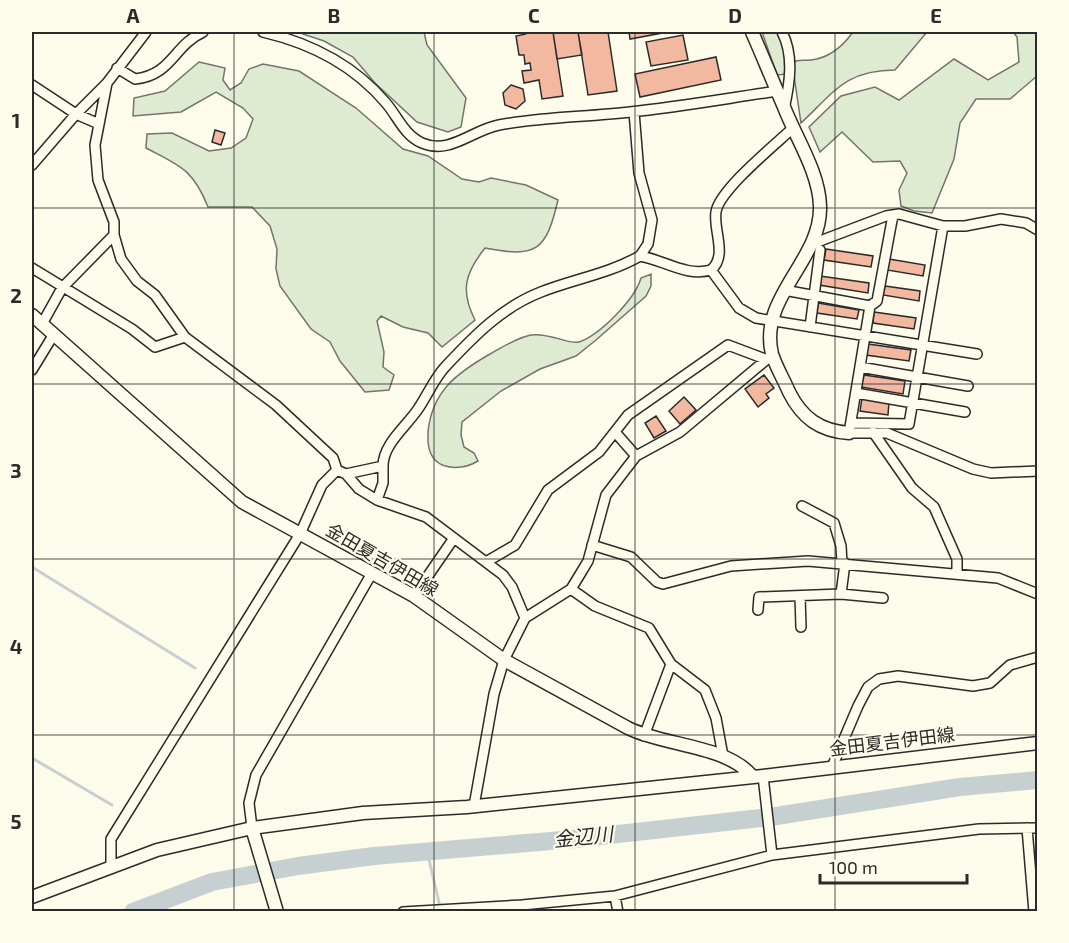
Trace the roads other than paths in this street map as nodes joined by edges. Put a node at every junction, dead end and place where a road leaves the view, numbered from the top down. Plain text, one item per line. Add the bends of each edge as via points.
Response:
1 (146, 32) edge
2 (203, 32) edge
3 (262, 32) edge
4 (752, 32) edge
5 (782, 32) edge
6 (117, 68) junction
7 (107, 83) junction
8 (32, 85) edge
9 (778, 91) junction
10 (784, 109) junction
11 (634, 112) junction
12 (76, 114) junction
13 (99, 124) junction
14 (794, 127) junction
15 (32, 165) edge
16 (893, 214) junction
17 (943, 226) junction
18 (1038, 230) edge
19 (114, 235) junction
20 (816, 247) junction
21 (640, 256) junction
22 (32, 268) edge
23 (711, 270) junction
24 (62, 288) junction
25 (784, 290) junction
26 (814, 297) junction
27 (870, 306) junction
28 (32, 315) edge
29 (772, 320) junction
30 (42, 324) junction
31 (810, 327) junction
32 (54, 334) junction
33 (185, 337) junction
34 (865, 337) junction
35 (924, 346) junction
36 (977, 354) dead end
37 (769, 357) junction
38 (860, 367) junction
39 (32, 370) edge
40 (918, 376) junction
41 (968, 386) dead end
42 (856, 393) junction
43 (913, 404) junction
44 (965, 412) dead end
45 (850, 428) junction
46 (615, 432) junction
47 (873, 432) junction
48 (636, 456) junction
49 (383, 466) junction
50 (1038, 471) edge
51 (342, 472) junction
52 (377, 500) junction
53 (802, 506) dead end
54 (300, 534) junction
55 (454, 538) junction
56 (592, 545) junction
57 (486, 562) junction
58 (843, 563) junction
59 (372, 573) junction
60 (957, 573) junction
61 (571, 589) junction
62 (842, 594) junction
63 (1038, 594) edge
64 (414, 596) junction
65 (800, 596) junction
66 (883, 598) dead end
67 (758, 610) dead end
68 (525, 618) junction
69 (801, 627) dead end
70 (1038, 657) edge
71 (504, 660) junction
72 (671, 664) junction
73 (644, 736) junction
74 (1038, 743) edge
75 (723, 756) junction
76 (832, 767) junction
77 (760, 778) junction
78 (474, 806) junction
79 (252, 828) junction
80 (1032, 828) edge
81 (772, 855) junction
82 (111, 867) junction
83 (615, 896) junction
84 (32, 897) edge
85 (276, 911) edge
86 (403, 912) edge
87 (618, 912) edge
88 (1034, 912) edge

1 - 6 street
2 - 6 street via 158,73 135,79
3 - 11 street via 305,45 341,62 386,102 406,131 430,146 443,147 499,125
4 - 9 main road
5 - 10 street via 788,44 790,82
6 - 7 street
7 - 12 street
7 - 13 street
8 - 12 street
9 - 10 main road
9 - 11 street
10 - 14 main road
11 - 21 street via 639,173 652,220 648,244
12 - 13 street
12 - 15 street
13 - 19 street via 95,145 98,180 114,222
14 - 20 main road via 820,203
14 - 23 street via 721,196 715,212 719,257
16 - 17 street
16 - 20 street
16 - 27 street via 877,301
17 - 18 street via 1001,219 1026,223
17 - 35 street
19 - 24 street
19 - 33 street via 121,259 136,280 155,295
20 - 25 main road
20 - 26 street
21 - 23 street via 681,269
21 - 49 street via 619,268 514,304 494,317 444,368 418,410 391,443
22 - 24 street
23 - 29 street via 739,308 756,318
24 - 30 street
24 - 33 street via 155,347
25 - 26 street
25 - 29 main road
26 - 27 street
26 - 31 street
27 - 34 street
28 - 30 main road, 金田夏吉伊田線
29 - 31 street
29 - 37 main road
30 - 32 main road, 金田夏吉伊田線
31 - 34 street
32 - 39 street
32 - 54 main road, 金田夏吉伊田線 via 242,502
33 - 51 street via 276,405 333,458
34 - 35 street
34 - 38 street
35 - 36 street
35 - 40 street
37 - 45 main road via 797,408 810,420 828,430
37 - 46 street via 728,345 627,414
37 - 48 street via 680,432
38 - 40 street
38 - 42 street
40 - 41 street
40 - 43 street
42 - 43 street
42 - 45 street
43 - 44 street
43 - 45 street via 909,424
45 - 47 street
46 - 48 street
46 - 57 street via 589,461 549,490 514,545
47 - 50 street via 887,433 973,469 991,473
47 - 60 street via 912,488 934,507 957,559
48 - 56 street via 606,495
49 - 51 street
49 - 52 street
51 - 52 street
51 - 54 street via 322,485
52 - 55 street via 426,517
53 - 58 street via 834,523
54 - 59 main road, 金田夏吉伊田線
54 - 82 street via 111,839
55 - 57 street
55 - 64 street
56 - 58 street via 630,557 663,584 739,565 780,561
56 - 61 street via 588,561
57 - 68 street via 512,587
58 - 60 street
58 - 62 street
59 - 64 main road, 金田夏吉伊田線
59 - 79 street via 256,775 249,802
60 - 63 street via 998,578
61 - 68 street
61 - 72 street via 595,606 649,628
62 - 65 street
62 - 66 street
64 - 71 main road, 金田夏吉伊田線
65 - 67 street via 759,597
65 - 69 street
68 - 71 street
70 - 76 street via 1010,665 990,683 973,686 898,676 879,679 868,687
71 - 73 main road, 金田夏吉伊田線
71 - 78 street
72 - 73 street
72 - 75 street via 705,690 716,718
73 - 75 main road, 金田夏吉伊田線
74 - 76 main road, 金田夏吉伊田線
75 - 77 main road, 金田夏吉伊田線
76 - 77 main road, 金田夏吉伊田線
77 - 78 main road, 金田夏吉伊田線
77 - 81 street
78 - 79 main road, 金田夏吉伊田線 via 363,813
79 - 82 main road, 金田夏吉伊田線 via 157,850
79 - 85 main road
80 - 81 street via 979,829
80 - 88 street
81 - 83 street
82 - 84 main road, 金田夏吉伊田線
83 - 86 street
83 - 87 street

